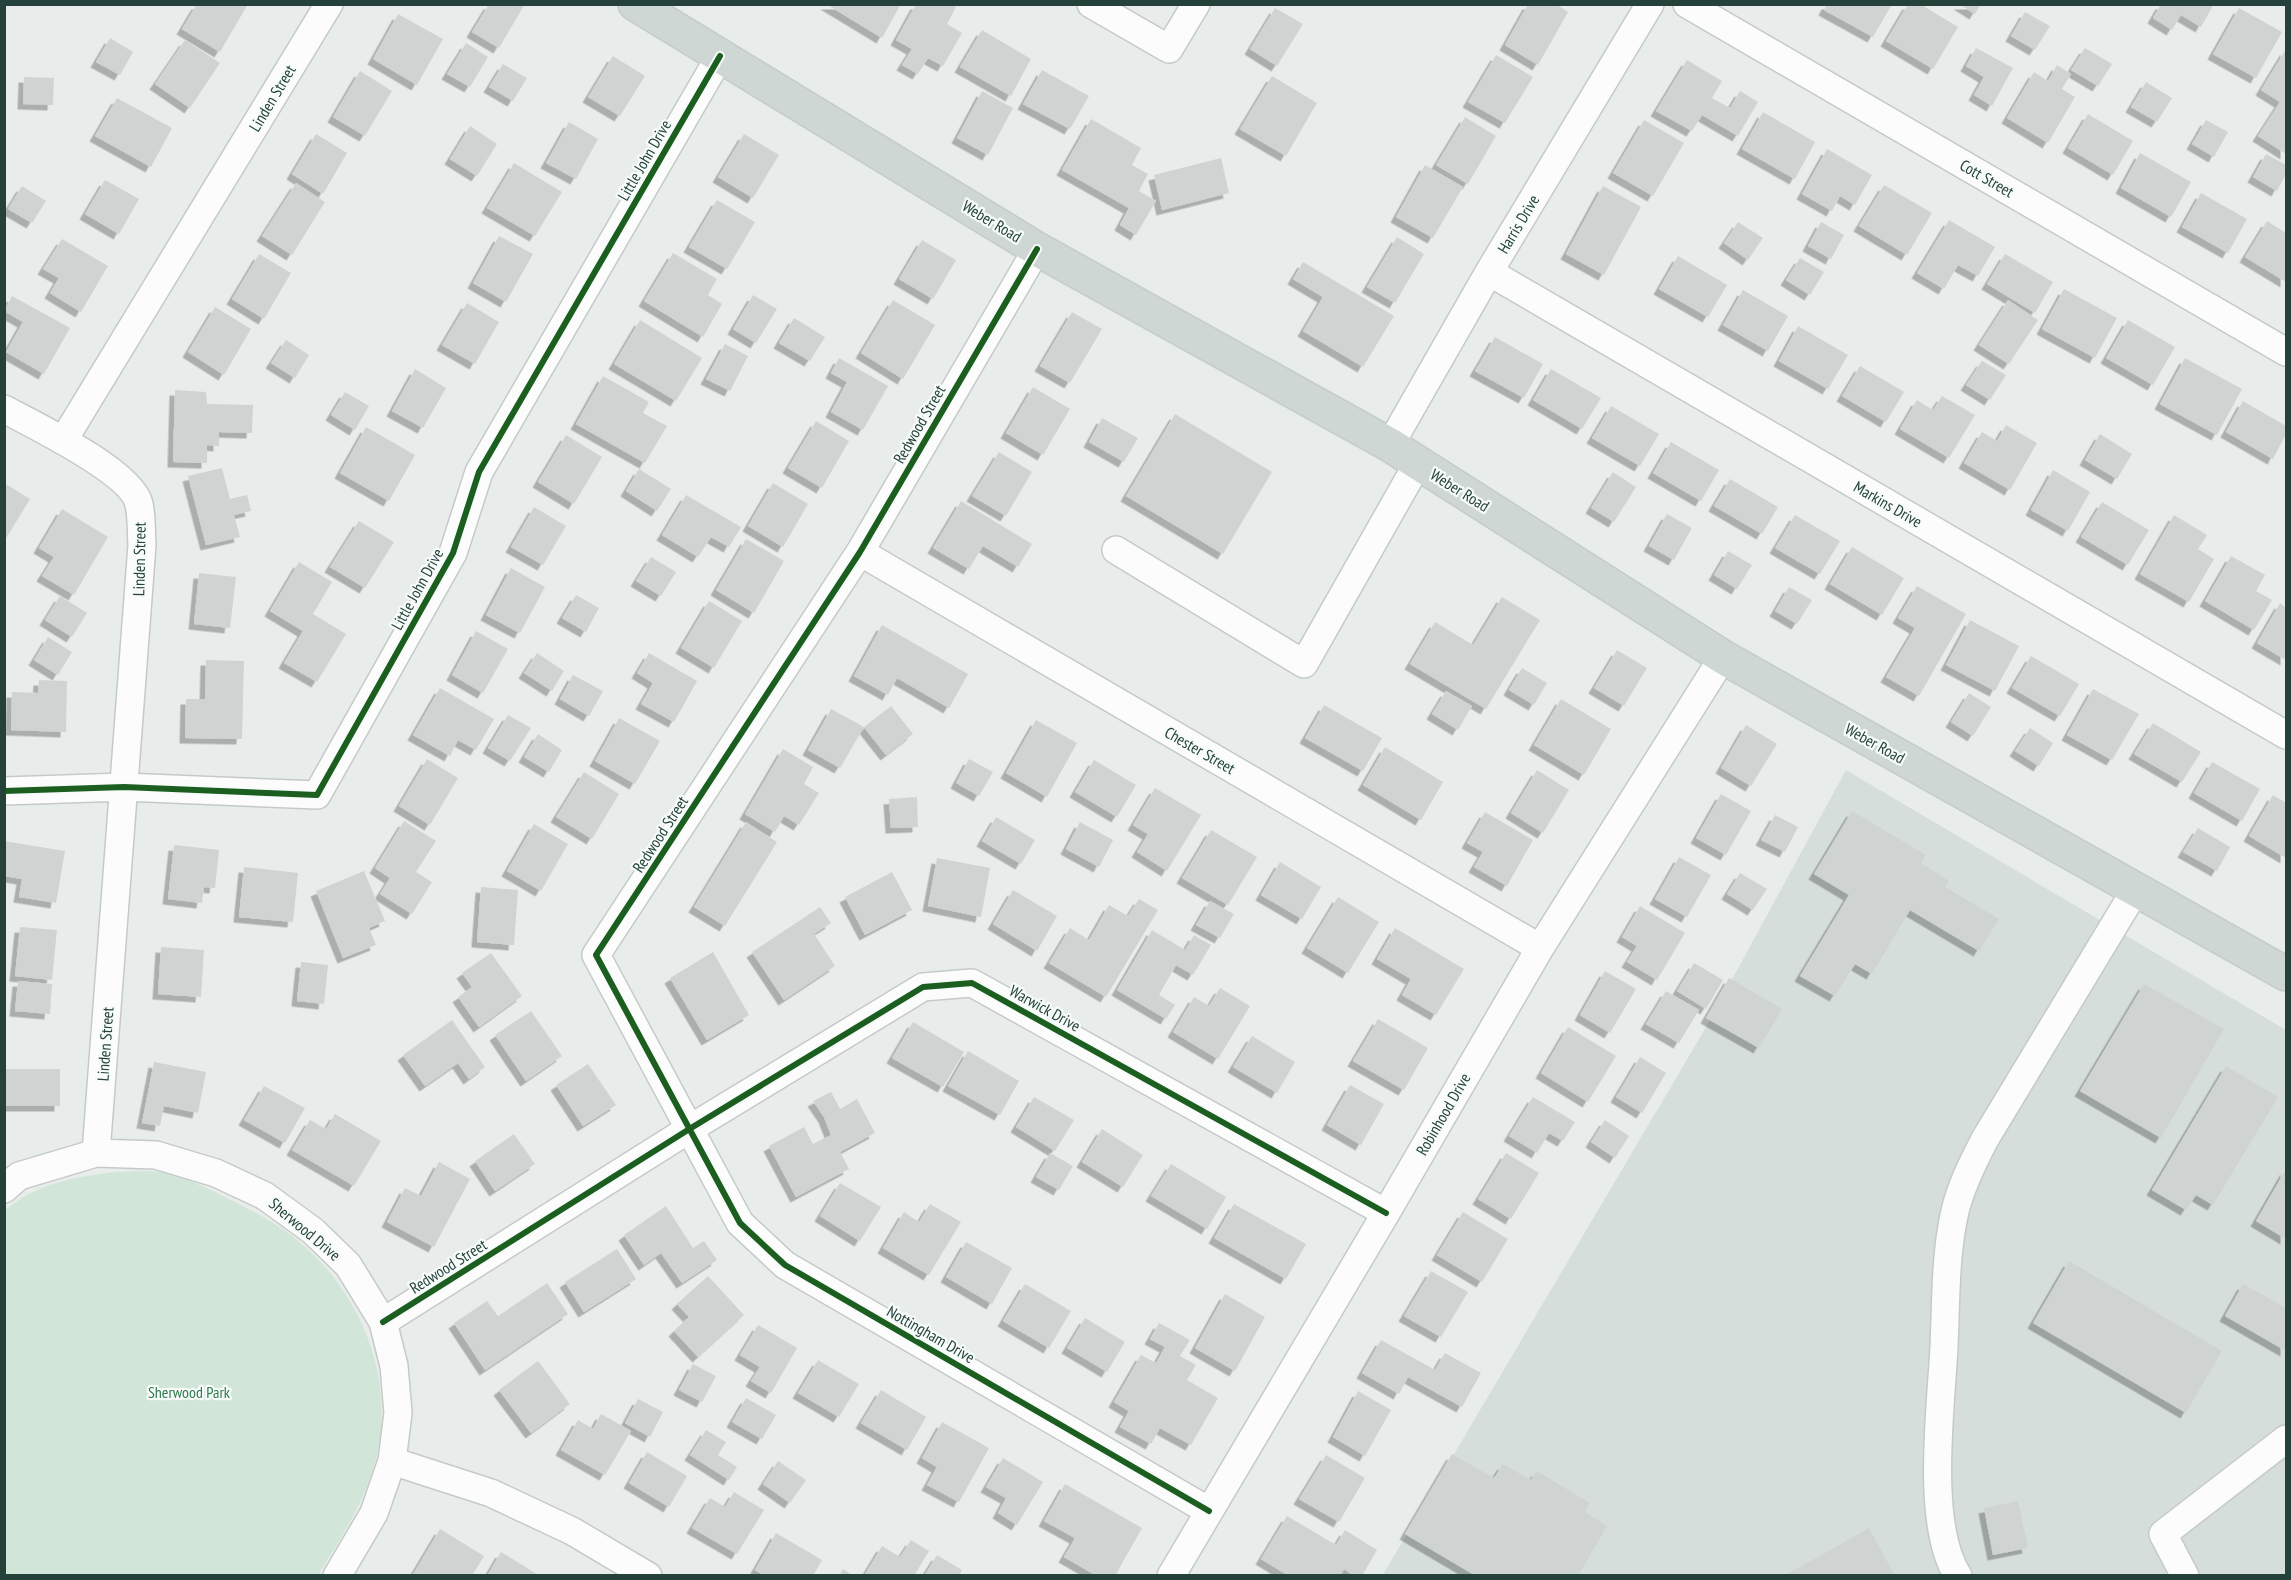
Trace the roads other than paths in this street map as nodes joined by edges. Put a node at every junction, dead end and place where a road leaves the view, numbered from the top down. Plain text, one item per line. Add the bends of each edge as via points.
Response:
1 (329, 4) edge
2 (635, 4) edge
3 (1091, 4) edge
4 (1196, 4) edge
5 (1650, 4) edge
6 (1687, 4) edge
7 (720, 56) junction
8 (1037, 249) junction
9 (1490, 272) junction
10 (2286, 352) edge
11 (4, 410) edge
12 (63, 441) junction
13 (1390, 445) junction
14 (1418, 463) junction
15 (1116, 550) dead end
16 (860, 552) junction
17 (1723, 657) junction
18 (2286, 735) edge
19 (124, 787) junction
20 (4, 791) edge
21 (2136, 889) junction
22 (1539, 948) junction
23 (2286, 974) edge
24 (691, 1128) junction
25 (96, 1153) junction
26 (4, 1189) edge
27 (1386, 1213) junction
28 (383, 1322) junction
29 (2286, 1439) edge
30 (392, 1461) junction
31 (1209, 1510) junction
32 (337, 1575) edge
33 (648, 1575) edge
34 (1171, 1575) edge
35 (1958, 1575) edge
36 (2185, 1575) edge

1 - 12 street, Linden Street
2 - 7 main road, Weber Road
3 - 4 street via 1168,49
5 - 9 street, Harris Drive
6 - 10 street, Cott Street
7 - 8 main road, Weber Road
7 - 19 street, Little John Drive via 479,472 453,553 317,795
8 - 13 main road, Weber Road
8 - 16 street, Redwood Street
9 - 13 street, Harris Drive
9 - 18 street, Markins Drive
11 - 12 street
12 - 19 street, Linden Street via 114,472 139,502 142,545
13 - 14 main road, Weber Road
14 - 15 street via 1304,664
14 - 17 main road, Weber Road
16 - 22 street, Chester Street
16 - 24 street, Redwood Street via 596,956
17 - 21 main road, Weber Road
17 - 22 street, Robinhood Drive
19 - 20 street, Little John Drive
19 - 25 street, Linden Street
21 - 23 main road, Weber Road
21 - 35 street via 1985,1139 1955,1210 1948,1258 1937,1482 1943,1536
22 - 27 street, Robinhood Drive
24 - 27 street, Warwick Drive via 923,987 972,982
24 - 28 street, Redwood Street
24 - 31 street, Nottingham Drive via 740,1223 785,1265
25 - 26 street, Sherwood Drive via 19,1176
25 - 28 street, Sherwood Drive via 156,1155 216,1173 265,1196 313,1231 348,1265
27 - 31 street, Robinhood Drive
28 - 30 street, Sherwood Drive via 394,1366 398,1413
29 - 36 street via 2163,1534
30 - 32 street via 374,1513
30 - 33 street via 491,1493 572,1531
31 - 34 street, Robinhood Drive

